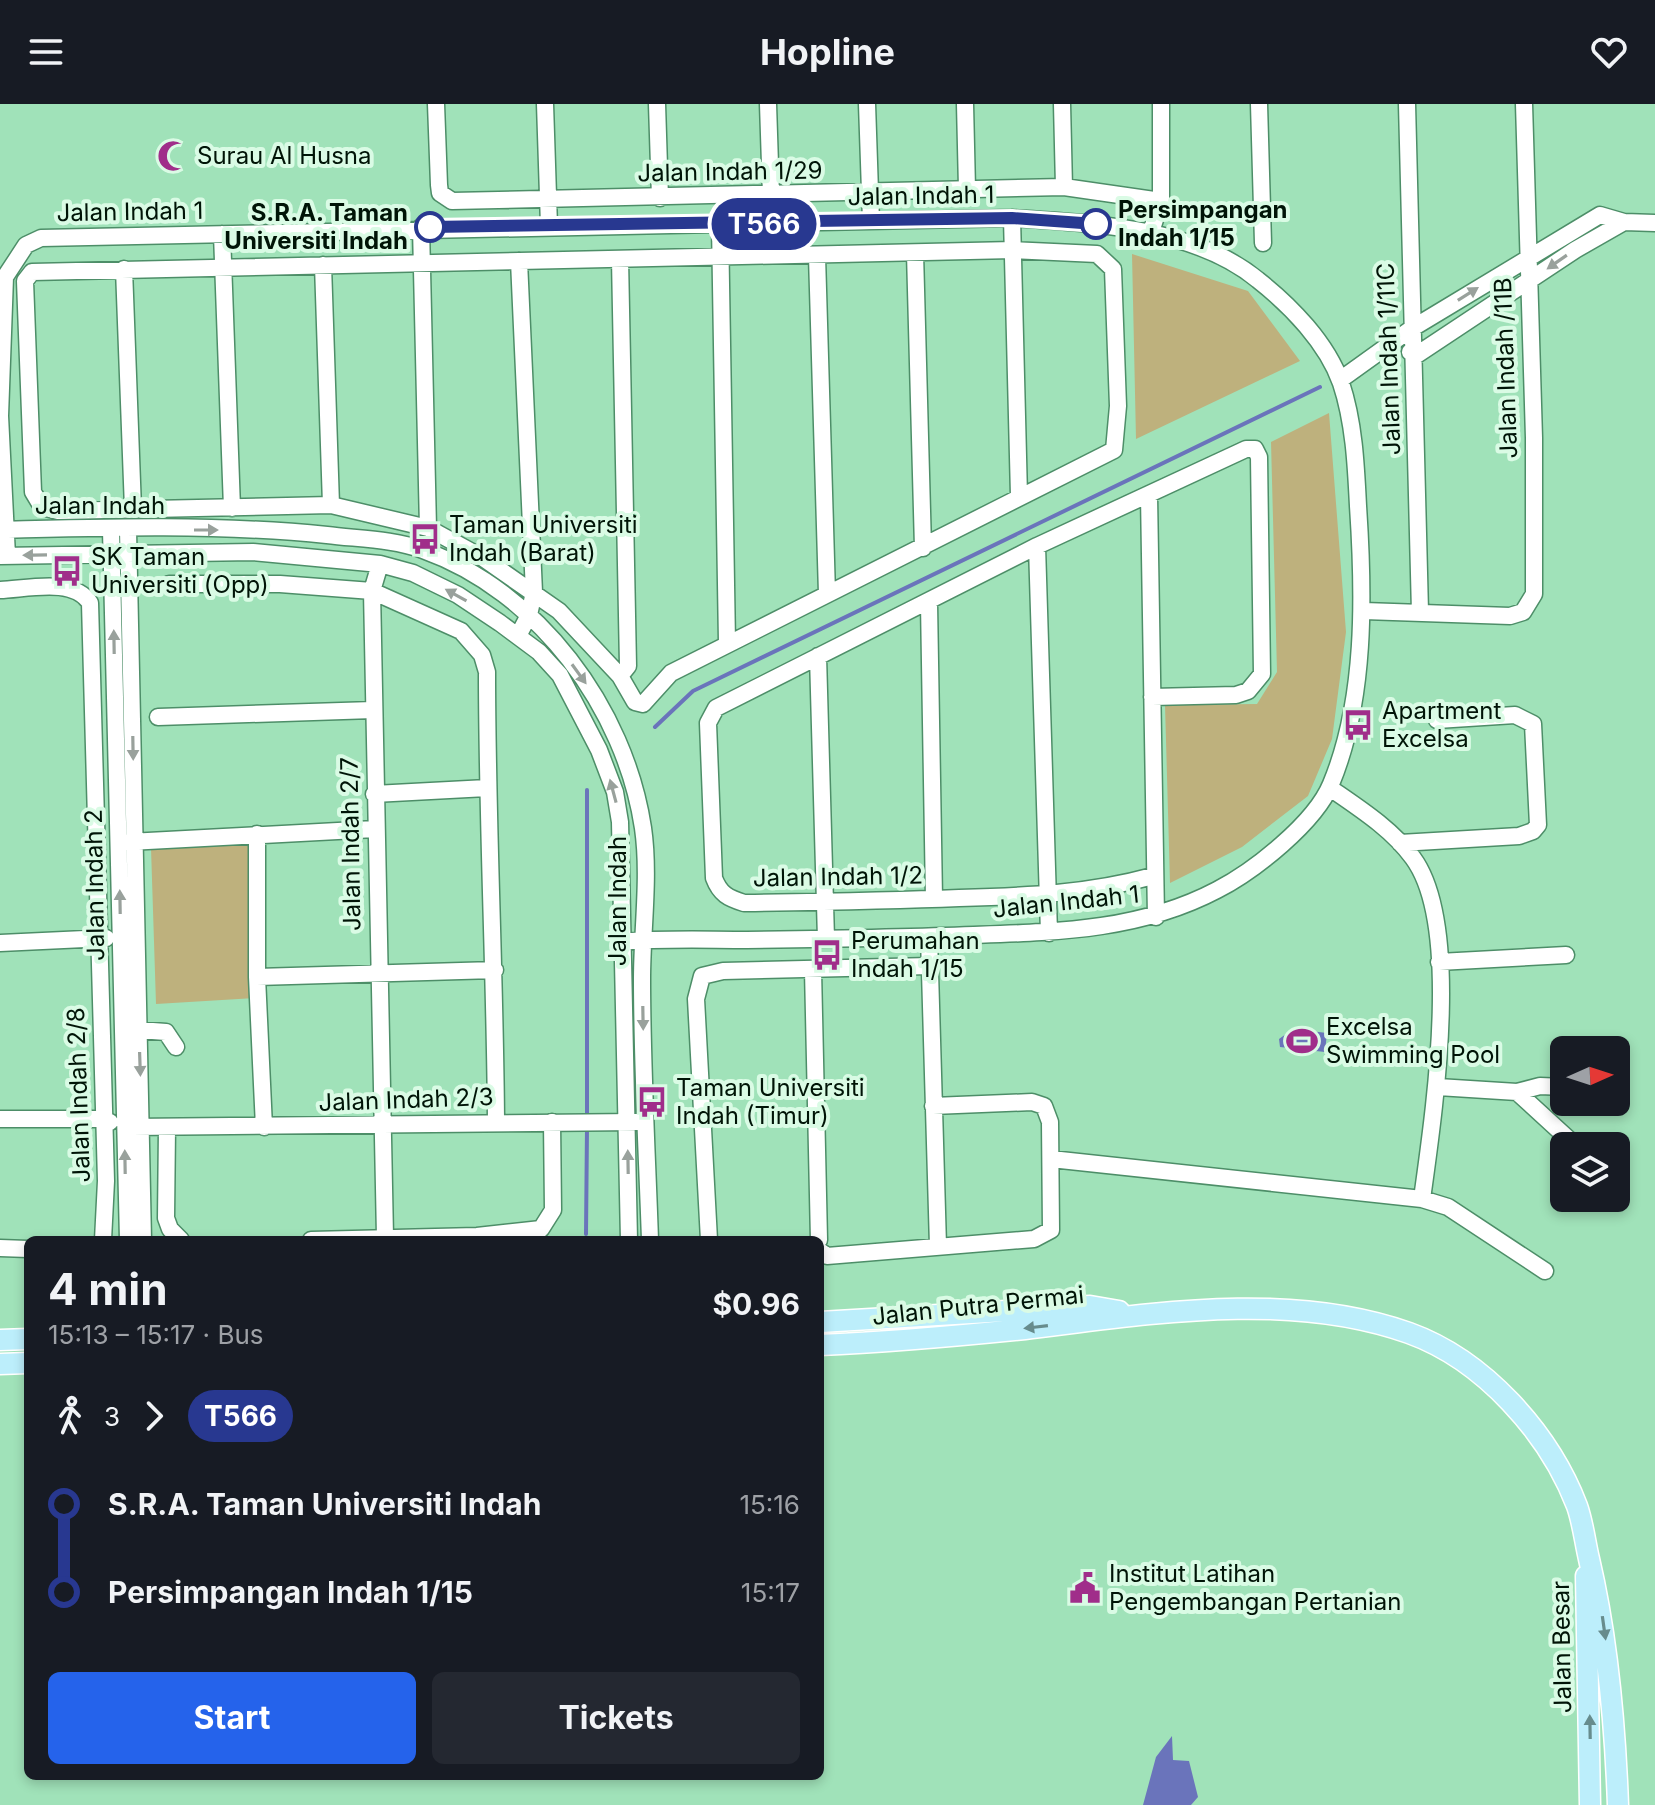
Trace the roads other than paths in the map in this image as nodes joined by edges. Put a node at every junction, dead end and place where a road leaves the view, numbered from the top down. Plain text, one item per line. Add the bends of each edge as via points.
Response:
1 (436, 104) edge
2 (545, 104) edge
3 (657, 104) edge
4 (768, 104) edge
5 (867, 104) edge
6 (965, 104) edge
7 (1062, 104) edge
8 (1161, 104) edge
9 (1259, 104) edge
10 (1407, 104) edge
11 (1524, 104) edge
12 (1064, 187) junction
13 (967, 189) junction
14 (870, 193) junction
15 (771, 195) junction
16 (660, 198) junction
17 (548, 201) junction
18 (1161, 201) junction
19 (1012, 218) junction
20 (871, 221) junction
21 (1624, 222) junction
22 (1655, 223) edge
23 (720, 225) junction
24 (549, 226) junction
25 (421, 227) junction
26 (1151, 232) junction
27 (222, 234) junction
28 (1263, 243) dead end
29 (1013, 250) junction
30 (915, 253) junction
31 (817, 256) junction
32 (721, 258) junction
33 (1526, 258) junction
34 (620, 259) junction
35 (519, 261) junction
36 (422, 262) junction
37 (323, 265) junction
38 (223, 266) junction
39 (124, 269) junction
40 (1527, 283) junction
41 (1411, 329) junction
42 (1393, 341) junction
43 (1415, 356) junction
44 (1340, 380) junction
45 (1149, 495) junction
46 (1019, 496) junction
47 (331, 505) junction
48 (232, 508) junction
49 (133, 509) junction
50 (428, 528) junction
51 (3, 530) edge
52 (119, 530) junction
53 (1037, 546) junction
54 (923, 548) junction
55 (120, 554) junction
56 (4, 556) edge
57 (380, 564) junction
58 (169, 584) dead end
59 (0, 590) edge
60 (372, 591) junction
61 (534, 592) junction
62 (827, 594) junction
63 (929, 603) junction
64 (1364, 611) junction
65 (1420, 612) junction
66 (529, 615) junction
67 (518, 636) junction
68 (727, 643) junction
69 (818, 656) junction
70 (620, 676) junction
71 (1152, 697) junction
72 (373, 710) junction
73 (158, 717) dead end
74 (1437, 720) dead end
75 (487, 788) junction
76 (1330, 788) junction
77 (374, 794) junction
78 (375, 829) junction
79 (257, 834) junction
80 (1456, 840) junction
81 (136, 842) junction
82 (119, 843) junction
83 (1400, 843) junction
84 (1414, 858) junction
85 (1153, 876) junction
86 (1047, 896) junction
87 (934, 899) junction
88 (826, 904) junction
89 (1156, 917) junction
90 (1049, 933) junction
91 (128, 937) junction
92 (929, 937) junction
93 (97, 938) junction
94 (826, 939) junction
95 (643, 940) junction
96 (622, 942) junction
97 (0, 943) edge
98 (1566, 955) dead end
99 (1439, 962) junction
100 (930, 966) junction
101 (495, 970) junction
102 (813, 970) junction
103 (378, 974) junction
104 (257, 977) junction
105 (139, 1030) junction
106 (176, 1047) dead end
107 (1550, 1086) edge
108 (1438, 1087) junction
109 (1517, 1092) junction
110 (933, 1106) junction
111 (0, 1119) edge
112 (102, 1119) junction
113 (496, 1121) junction
114 (646, 1121) junction
115 (552, 1122) junction
116 (627, 1122) junction
117 (384, 1125) junction
118 (134, 1127) junction
119 (264, 1127) junction
120 (167, 1128) junction
121 (1561, 1132) edge
122 (1051, 1159) junction
123 (1422, 1199) junction
124 (103, 1236) edge
125 (128, 1236) edge
126 (143, 1236) edge
127 (177, 1236) edge
128 (385, 1236) edge
129 (477, 1236) edge
130 (629, 1236) edge
131 (650, 1236) edge
132 (709, 1236) edge
133 (819, 1236) edge
134 (938, 1246) junction
135 (0, 1248) edge
136 (24, 1249) edge
137 (824, 1254) edge
138 (1545, 1271) dead end
139 (1142, 1315) junction
140 (824, 1322) edge
141 (24, 1339) edge
142 (0, 1340) edge
143 (824, 1345) edge
144 (24, 1363) edge
145 (0, 1364) edge
146 (1587, 1552) junction
147 (1590, 1805) edge
148 (1618, 1805) edge

1 - 17 street, Jalan Indah 1/29 via 439,185 446,199
2 - 17 street
3 - 16 street
4 - 15 street
5 - 14 street
6 - 13 street
7 - 12 street
8 - 18 street
9 - 28 street
10 - 41 street, Jalan Indah 1/11C
11 - 33 street, Jalan Indah /11B
12 - 13 street, Jalan Indah 1/29
12 - 18 street, Jalan Indah 1/29
13 - 14 street, Jalan Indah 1/29
14 - 15 street, Jalan Indah 1/29
14 - 20 street
15 - 16 street, Jalan Indah 1/29
16 - 17 street, Jalan Indah 1/29
17 - 24 street
18 - 26 street
19 - 20 street, Jalan Indah 1
19 - 26 street, Jalan Indah 1
19 - 29 street
20 - 23 street, Jalan Indah 1
21 - 22 street
21 - 33 street via 1600,215
21 -> 40 street
23 - 24 street, Jalan Indah 1
23 - 32 street
24 - 25 street, Jalan Indah 1
25 - 27 street, Jalan Indah 1
25 - 36 street
26 - 44 street, Jalan Indah 1 via 1206,251 1254,276 1309,329
27 - 38 street
27 - 51 street, Jalan Indah 1 via 41,238 26,245 13,262 5,277 2,316
29 - 30 street
29 - 46 street
29 - 46 street via 1097,254 1109,262 1114,277 1118,432 1114,450 1106,456
30 - 31 street
30 - 54 street
31 - 32 street
31 - 62 street
32 - 34 street
32 - 68 street
33 - 40 street, Jalan Indah /11B
41 -> 33 street
34 - 35 street
34 - 70 street via 628,666
35 - 36 street
35 - 61 street
36 - 37 street
36 - 50 street
37 - 38 street
37 - 47 street
38 - 39 street
38 - 48 street
39 - 49 street
39 - 49 street via 32,272 25,281 36,501 50,510
40 - 43 street
40 - 65 street, Jalan Indah /11B via 1534,594 1523,612 1510,616
41 - 42 street
41 - 43 street, Jalan Indah 1/11C
42 - 43 street
42 - 44 street
43 - 65 street, Jalan Indah 1/11C
44 - 64 street, Jalan Indah 1 via 1356,462
45 - 53 street
45 - 71 street
45 - 71 street via 1246,449 1255,449 1259,457 1262,674 1248,691 1236,695
46 - 54 street
47 - 48 street
47 - 50 street
48 - 49 street
50 - 61 street
51 - 52 street, Jalan Indah
51 - 56 street, Jalan Indah 1
52 - 55 street, Jalan Indah 2
52 -> 66 street, Jalan Indah via 274,530 385,541 455,563
53 - 63 street
53 - 86 street
54 - 62 street
55 -> 56 street, Jalan Indah
55 - 57 street, Jalan Indah via 253,552
55 -> 81 street, Jalan Indah 2
82 -> 55 street, Jalan Indah 2
57 - 60 street, Jalan Indah 2/7
67 -> 57 street, Jalan Indah via 458,595
58 - 60 street
59 - 93 street, Jalan Indah 2/8 via 79,590 90,603
60 - 72 street, Jalan Indah 2/7
60 - 75 street via 461,631 482,655 487,672
61 - 66 street
61 - 70 street
62 - 68 street
63 - 69 street
63 - 87 street
64 - 65 street
64 - 76 street, Jalan Indah 1 via 1347,733
66 - 67 street
66 -> 95 street, Jalan Indah via 588,687 630,779 644,832
96 -> 67 street, Jalan Indah via 615,792 584,715 560,675
68 - 70 street via 671,673 643,704 635,702
69 - 88 street
69 - 88 street, Jalan Indah 1/2 via 716,708 708,723 714,878 719,891 744,903
71 - 85 street
72 - 73 street
72 - 77 street, Jalan Indah 2/7
74 - 80 street via 1515,715 1528,719 1536,731 1538,825 1519,836
75 - 77 street
75 - 101 street
76 - 83 street
76 - 89 street, Jalan Indah 1 via 1268,855 1219,889
77 - 78 street, Jalan Indah 2/7
78 - 79 street
78 - 103 street, Jalan Indah 2/7
79 - 81 street
79 - 104 street
80 - 83 street
80 - 84 street
81 - 82 street
81 - 91 street, Jalan Indah 2
91 -> 82 street, Jalan Indah 2
83 - 84 street
84 - 99 street via 1430,892
85 - 86 street, Jalan Indah 1/2
85 - 89 street
86 - 87 street, Jalan Indah 1/2
86 - 90 street
87 - 88 street, Jalan Indah 1/2
88 - 94 street
89 - 90 street, Jalan Indah 1
90 - 92 street, Jalan Indah 1
91 - 93 street
91 - 105 street, Jalan Indah 2
91 - 118 street, Jalan Indah 2
92 - 94 street, Jalan Indah 1
92 - 100 street
93 - 97 street
93 - 112 street, Jalan Indah 2/8
94 - 95 street, Jalan Indah 1
95 - 96 street, Jalan Indah 1
95 -> 114 street, Jalan Indah
96 - 116 street, Jalan Indah
98 - 99 street
99 - 108 street
100 - 102 street
100 - 110 street
101 - 103 street
101 - 113 street
102 - 132 street via 723,971 702,976 697,986
102 - 133 street
103 - 104 street
103 - 117 street, Jalan Indah 2/7
104 - 119 street
105 - 106 street via 166,1032
105 -> 118 street, Jalan Indah 2
107 - 109 street
108 - 109 street
108 - 123 street
109 - 121 street
110 - 122 street via 1038,1102 1050,1122
110 - 134 street
111 - 112 street, Jalan Indah 2/3
112 - 118 street, Jalan Indah 2/3
112 - 124 street, Jalan Indah 2/8
113 - 115 street, Jalan Indah 2/3
113 - 117 street, Jalan Indah 2/3
114 - 116 street, Jalan Indah 2/3
114 - 131 street, Jalan Indah
115 - 116 street, Jalan Indah 2/3
115 - 129 street via 553,1210 541,1229
130 -> 116 street, Jalan Indah
117 - 119 street, Jalan Indah 2/3
117 - 128 street, Jalan Indah 2/7
118 - 120 street, Jalan Indah 2/3
125 -> 118 street, Jalan Indah 2
118 - 126 street, Jalan Indah 2
119 - 120 street, Jalan Indah 2/3
120 - 127 street via 166,1218
122 - 123 street
122 - 134 street via 1053,1222 1041,1238
123 - 138 street via 1448,1207
134 - 137 street
135 - 136 street
139 - 140 main road, Jalan Putra Permai via 1090,1306
139 -> 143 main road, Jalan Putra Permai via 921,1340
139 - 146 main road, Jalan Putra Permai via 1315,1313 1409,1333 1443,1351 1477,1371 1544,1445 1578,1509
141 - 142 main road
144 - 145 main road
147 -> 146 main road, Jalan Besar
146 -> 148 main road, Jalan Besar via 1603,1619

